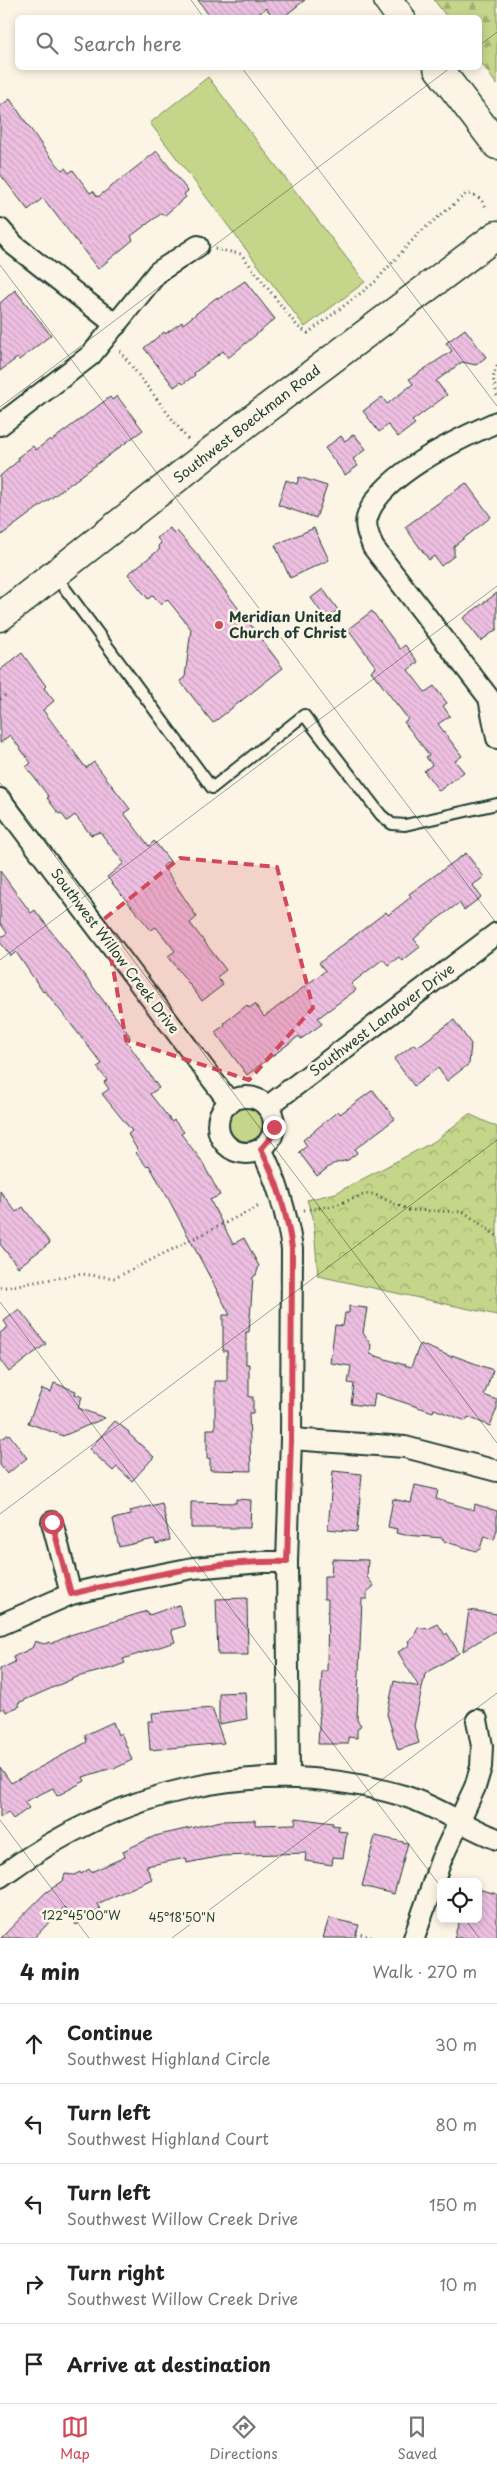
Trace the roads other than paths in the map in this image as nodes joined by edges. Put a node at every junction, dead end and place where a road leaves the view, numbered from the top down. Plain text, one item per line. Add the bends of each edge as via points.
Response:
1 (388, 0) edge
2 (399, 15) edge
3 (440, 70) edge
4 (497, 145) edge
5 (0, 229) edge
6 (497, 234) edge
7 (198, 246) road end
8 (116, 325) junction
9 (497, 422) edge
10 (0, 425) edge
11 (54, 574) junction
12 (0, 617) edge
13 (493, 696) edge
14 (497, 738) edge
15 (0, 799) edge
16 (497, 804) edge
17 (497, 933) edge
18 (230, 1103) junction
19 (267, 1107) junction
20 (261, 1149) junction
21 (291, 1439) junction
22 (497, 1470) edge
23 (52, 1522) dead end
24 (287, 1562) junction
25 (71, 1594) junction
26 (0, 1625) edge
27 (477, 1720) dead end
28 (289, 1777) junction
29 (459, 1822) junction
30 (497, 1839) edge
31 (0, 1877) edge
32 (414, 1938) edge

1 - 2 main road
3 - 4 main road
5 - 8 street via 14,245
6 - 11 main road, Southwest Boeckman Road
7 - 8 street via 158,272
8 - 10 street via 91,355
9 - 13 street via 436,452 395,480 382,491 366,519 373,547
11 - 12 main road, Southwest Boeckman Road
11 - 16 lane via 212,788 304,715 381,815 392,824 405,825
13 - 14 street
15 - 18 street, Southwest Willow Creek Drive
17 - 19 street, Southwest Landover Drive
18 - 19 street via 247,1097
18 - 20 street via 219,1118 221,1137 234,1150 243,1153
19 - 20 street via 274,1119 274,1127 272,1136
20 - 21 street via 277,1185 292,1248
21 - 22 street via 405,1447
21 - 24 street
23 - 25 street
24 - 25 street via 193,1568
24 - 28 street
25 - 26 street
27 - 29 street via 482,1746 481,1767
28 - 29 street via 348,1783 396,1794 428,1805
28 - 31 street via 206,1784 141,1801 81,1825
29 - 30 street
29 - 32 street via 441,1860

